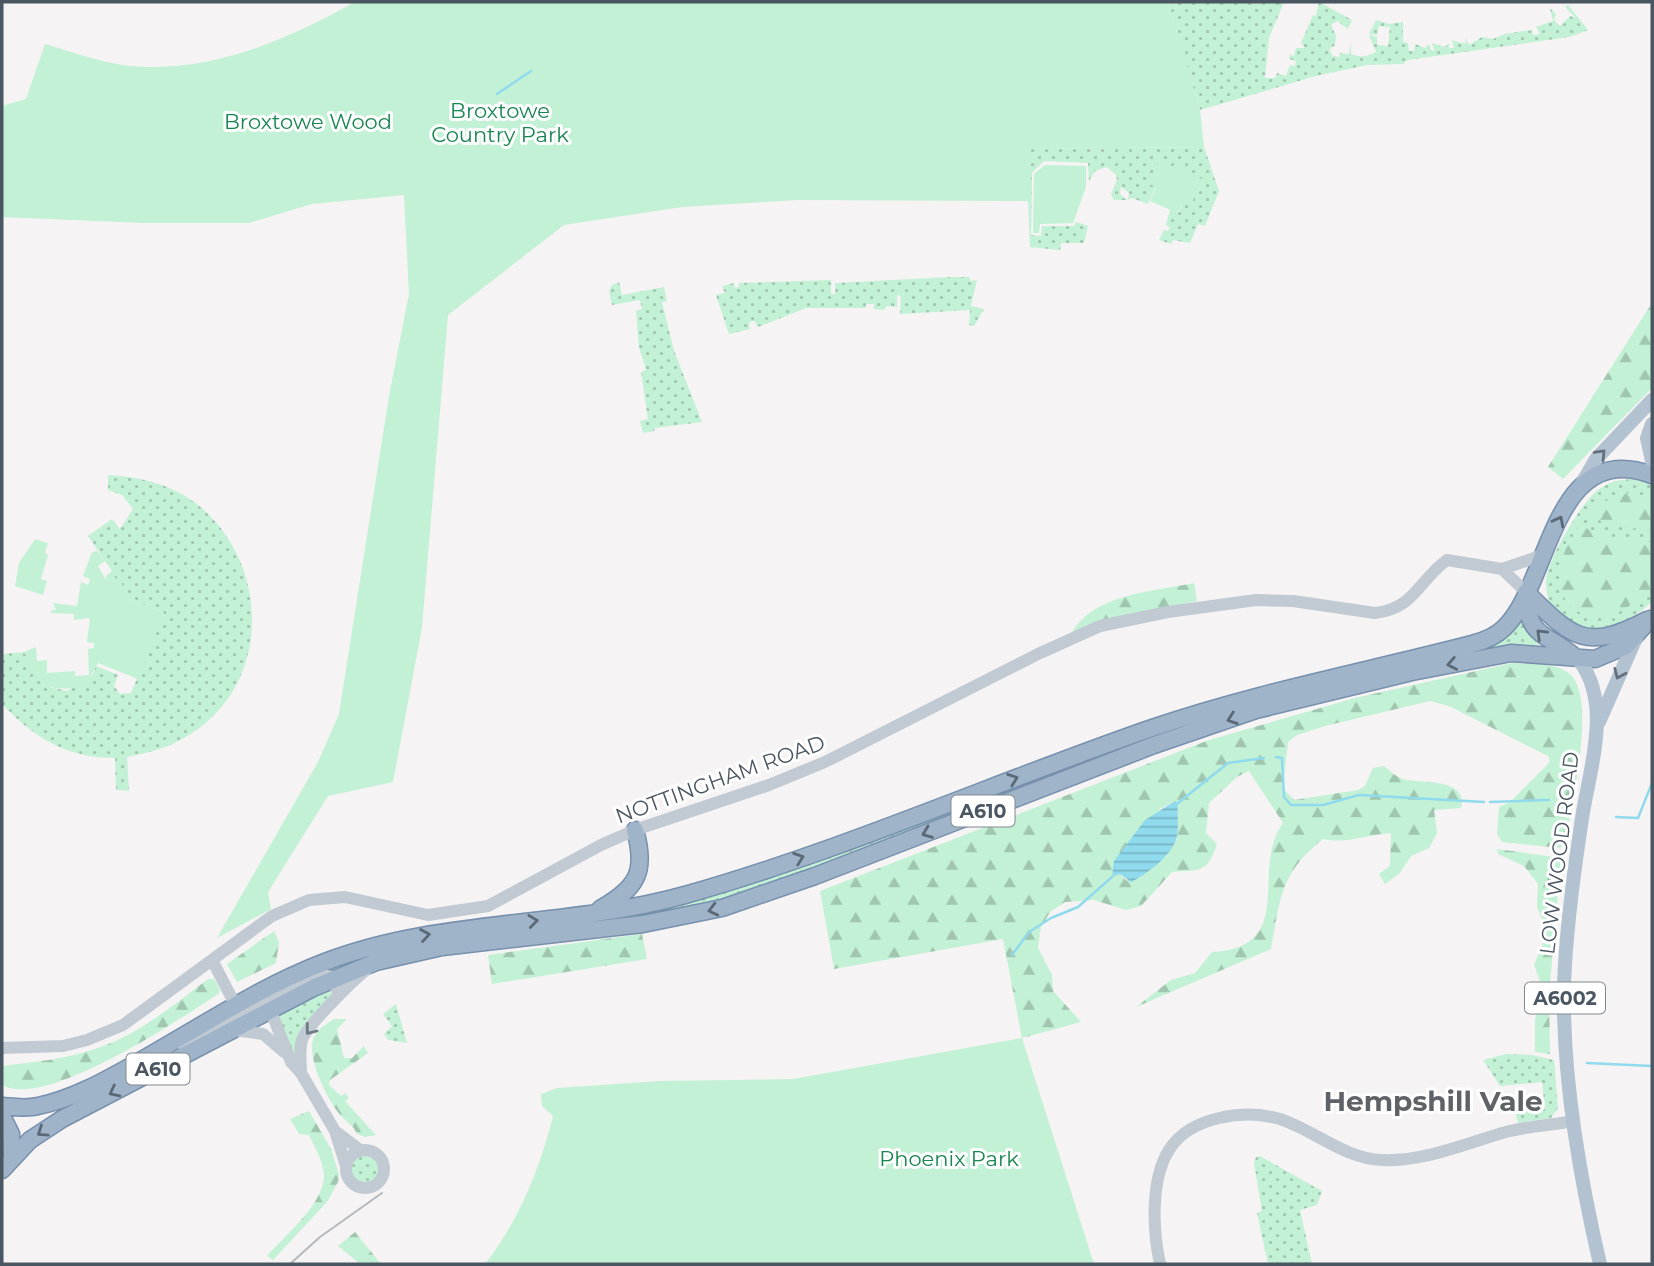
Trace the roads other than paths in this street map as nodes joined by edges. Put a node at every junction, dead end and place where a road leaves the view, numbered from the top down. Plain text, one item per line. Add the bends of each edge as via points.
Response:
1 (1652, 400) edge
2 (1652, 424) edge
3 (1652, 461) edge
4 (1652, 475) edge
5 (1579, 488) junction
6 (1541, 556) junction
7 (1502, 569) junction
8 (1534, 574) junction
9 (1526, 592) junction
10 (1545, 611) junction
11 (1651, 617) edge
12 (1637, 637) junction
13 (1579, 660) junction
14 (1597, 730) junction
15 (635, 830) junction
16 (636, 881) junction
17 (652, 902) junction
18 (592, 914) junction
19 (212, 960) junction
20 (376, 962) junction
21 (334, 978) junction
22 (338, 995) junction
23 (268, 999) junction
24 (237, 1019) junction
25 (2, 1048) edge
26 (287, 1055) junction
27 (301, 1073) junction
28 (2, 1105) edge
29 (2, 1116) edge
30 (1574, 1121) junction
31 (335, 1131) junction
32 (360, 1150) junction
33 (7, 1164) edge
34 (346, 1166) junction
35 (1160, 1264) edge
36 (1600, 1264) edge

5 -> 1 main road via 1596,459
2 - 3 main road via 1647,438
4 - 5 highway via 1632,469 1608,471
6 -> 5 highway
6 - 7 street, NOTTINGHAM ROAD
6 - 8 highway
7 - 9 street
7 - 15 street, NOTTINGHAM ROAD via 1447,560 1407,602 1388,611 1256,600 1168,611 1100,626 825,762
8 - 9 highway, A610
8 - 10 highway
9 - 10 highway
13 -> 9 highway via 1535,630
17 -> 9 highway, A610 via 772,867 1155,727 1339,674 1486,640 1511,621
10 - 11 highway via 1569,632 1589,636 1628,630
11 - 12 highway, A610
12 - 13 highway, A610 via 1616,653
12 -> 14 main road, A6002
13 - 14 main road, LOW WOOD ROAD / A6002 via 1593,681
13 -> 20 highway, A610 via 1511,653 1256,710 722,908 643,924 442,947
14 - 30 main road, LOW WOOD ROAD / A6002 via 1571,897 1564,985
15 - 16 highway via 641,861
15 - 19 street, NOTTINGHAM ROAD via 553,869 508,897 469,911 428,915 345,897 310,900 272,916
16 - 17 highway
16 - 18 highway
17 - 18 highway, A610
23 -> 18 highway, A610 via 330,960 403,939
19 - 24 street
19 - 25 street, NOTTINGHAM ROAD via 111,1031 62,1046
20 - 21 highway, A610
20 - 22 street
21 - 22 street
21 - 23 highway, A610
22 -> 27 street via 304,1035
23 - 24 highway, A610
23 - 24 highway, A610
23 - 26 street
24 - 26 street
24 - 28 highway, A610 via 62,1099 33,1107
24 -> 33 highway, A610 via 62,1119 30,1140
26 - 27 street
27 - 31 street
29 - 33 highway, A610 via 11,1134
30 - 35 street via 1383,1160 1363,1158 1276,1118 1242,1114 1200,1124 1168,1150 1160,1175 1155,1227
30 - 36 main road, LOW WOOD ROAD / A6002
31 - 32 street
31 - 34 street
32 - 34 street via 350,1156
32 - 34 street via 372,1151 380,1158 384,1167 380,1180 361,1188 349,1180

